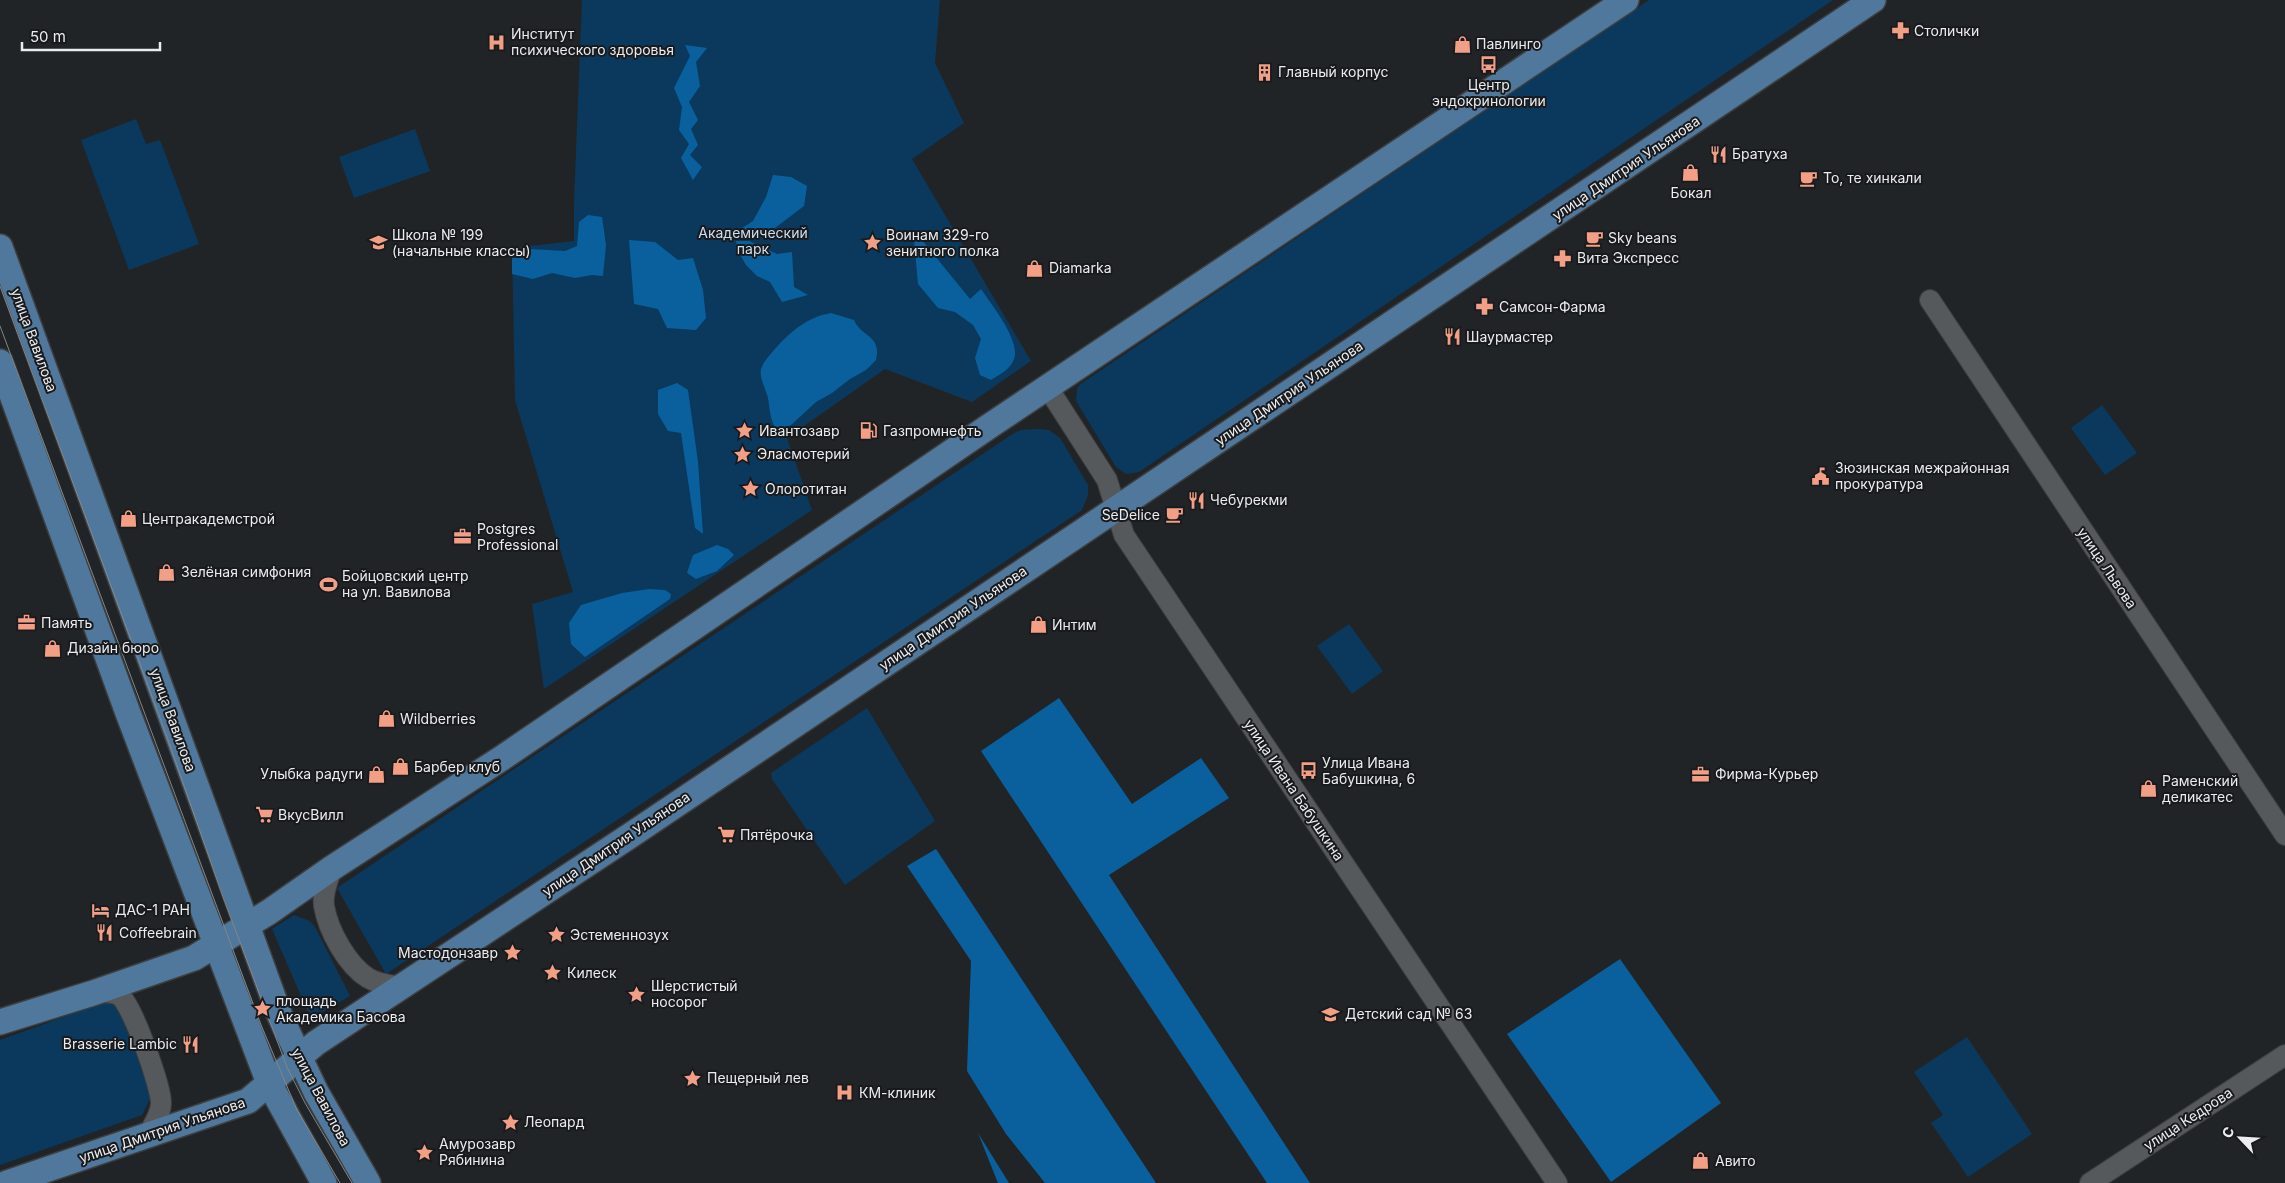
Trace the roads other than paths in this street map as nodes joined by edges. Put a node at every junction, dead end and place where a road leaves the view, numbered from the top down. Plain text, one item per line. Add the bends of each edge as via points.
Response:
1 (1626, 0) edge
2 (1873, 0) edge
3 (0, 247) edge
4 (1930, 300) dead end
5 (0, 362) edge
6 (1048, 388) junction
7 (1116, 508) junction
8 (2285, 835) edge
9 (332, 868) junction
10 (248, 924) junction
11 (216, 944) junction
12 (402, 987) junction
13 (93, 993) junction
14 (0, 1022) edge
15 (2285, 1055) edge
16 (299, 1058) junction
17 (269, 1083) junction
18 (148, 1135) junction
19 (7, 1183) edge
20 (324, 1183) edge
21 (368, 1183) edge
22 (1558, 1183) edge
23 (2090, 1183) edge

1 - 6 main road
2 - 7 main road, улица Дмитрия Ульянова
3 - 10 main road, улица Вавилова
4 - 8 street, улица Львова
5 - 11 main road
6 - 7 street, улица Ивана Бабушкина via 1107,480
6 - 9 main road via 499,760
7 - 12 main road, улица Дмитрия Ульянова
7 - 22 street, улица Ивана Бабушкина via 1124,536
9 - 10 main road
9 - 12 street via 325,887 324,905 337,941 367,977
10 - 11 main road
10 - 16 main road, улица Вавилова via 280,1016
11 - 13 main road via 194,958
11 - 17 main road
12 - 16 main road, улица Дмитрия Ульянова via 316,1042
13 - 14 main road
13 - 18 street via 108,992 121,997 135,1019 161,1098 159,1112
15 - 23 street, улица Кедрова
16 - 17 main road, улица Дмитрия Ульянова
16 - 21 main road, улица Вавилова
17 - 18 main road, улица Дмитрия Ульянова via 248,1101
17 - 20 main road
18 - 19 main road, улица Дмитрия Ульянова

